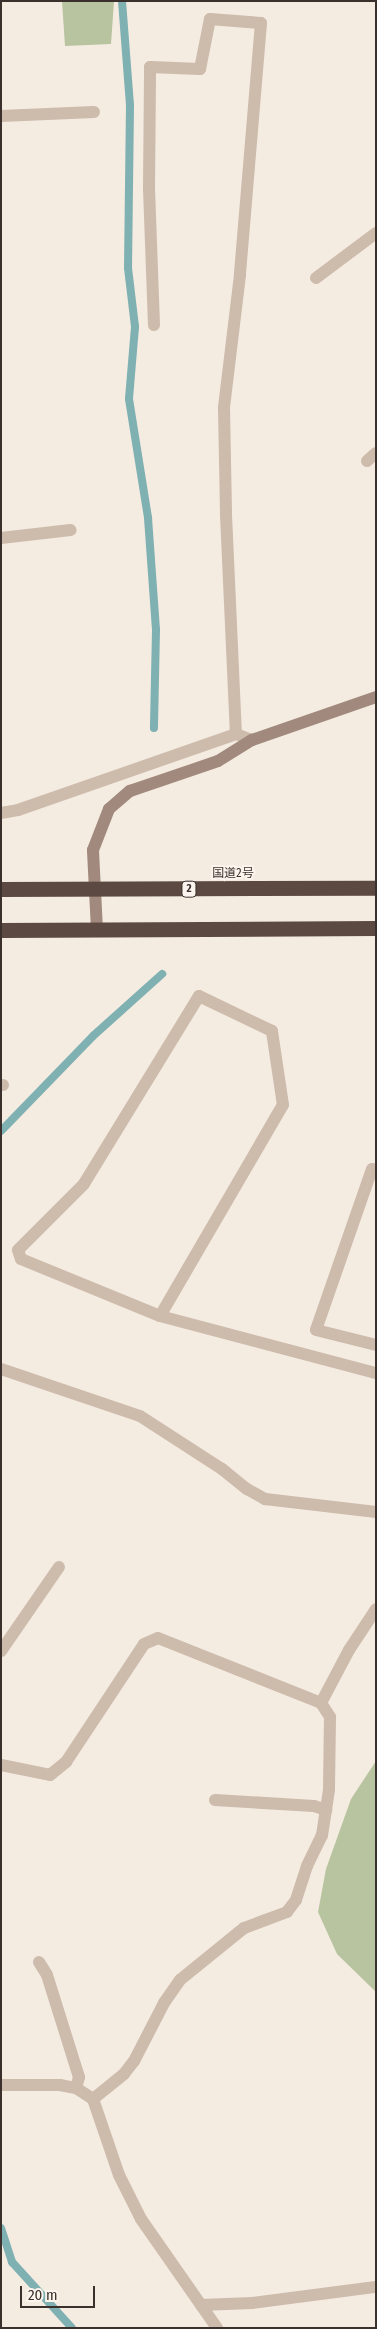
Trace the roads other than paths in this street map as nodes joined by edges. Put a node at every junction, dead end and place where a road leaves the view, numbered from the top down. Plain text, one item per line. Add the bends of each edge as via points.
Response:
1 (94, 112) dead end
2 (1, 116) edge
3 (376, 233) edge
4 (316, 278) dead end
5 (154, 324) dead end
6 (71, 530) dead end
7 (1, 538) edge
8 (376, 697) edge
9 (236, 734) junction
10 (252, 740) junction
11 (1, 813) edge
12 (376, 888) edge
13 (1, 889) edge
14 (94, 889) junction
15 (376, 928) edge
16 (1, 930) edge
17 (97, 930) junction
18 (376, 1171) edge
19 (160, 1316) junction
20 (376, 1345) edge
21 (1, 1369) edge
22 (376, 1373) edge
23 (376, 1512) edge
24 (59, 1567) dead end
25 (376, 1610) edge
26 (1, 1651) edge
27 (321, 1703) junction
28 (1, 1765) edge
29 (215, 1800) dead end
30 (326, 1810) junction
31 (40, 1962) dead end
32 (1, 2085) edge
33 (76, 2088) junction
34 (93, 2099) junction
35 (376, 2287) edge
36 (201, 2305) junction
37 (217, 2328) edge

1 - 2 street
3 - 4 street
5 - 9 street via 149,190 150,68 200,69 210,19 261,23 240,275 224,408
6 - 7 street
8 - 10 street
9 - 10 street
9 - 11 street via 18,810
10 - 14 street via 218,761 130,791 109,809 93,850
12 - 14 highway, 国道2号 / 2
13 - 14 highway, 国道2号 / 2
14 - 17 street
15 - 17 highway
16 - 17 highway
18 - 20 street via 372,1169 316,1330
19 - 19 street via 21,1259 18,1250 84,1184 200,996 272,1031 282,1105
19 - 22 street
21 - 23 street via 140,1416 265,1499
24 - 26 street
25 - 27 street via 349,1650
27 - 28 street via 158,1638 144,1644 66,1762 50,1775
27 - 30 street via 330,1717
29 - 30 street via 314,1806
30 - 34 street via 322,1835 306,1866 296,1900 286,1912 244,1928 180,1980 164,2002 134,2061 124,2074
31 - 33 street via 79,2077
32 - 33 street
33 - 34 street
34 - 36 street via 119,2175 141,2219
35 - 36 street via 252,2303
36 - 37 street

